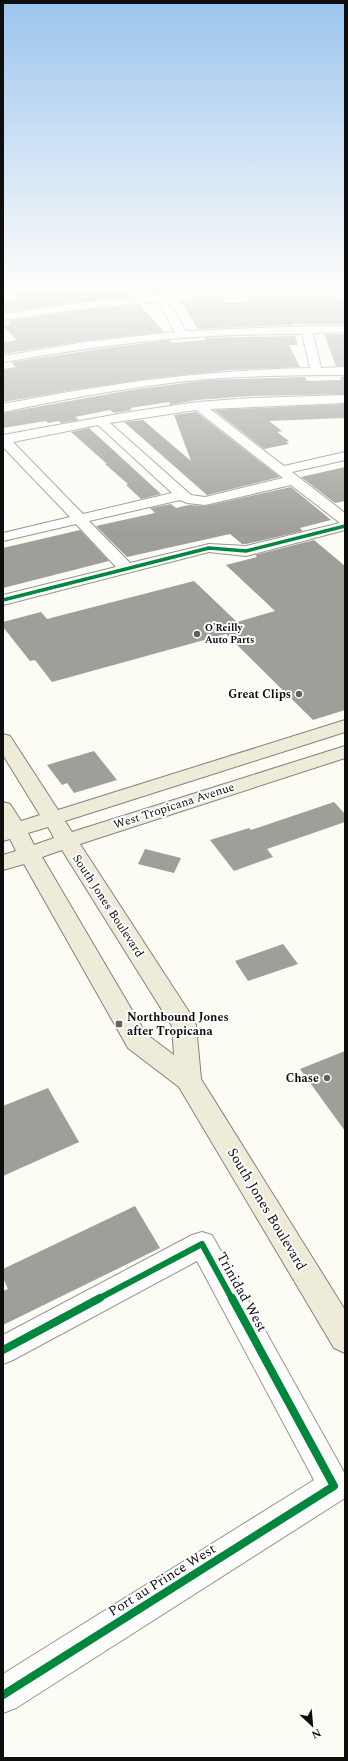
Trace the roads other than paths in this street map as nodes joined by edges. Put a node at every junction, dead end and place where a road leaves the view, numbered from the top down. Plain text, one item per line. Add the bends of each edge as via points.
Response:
1 (316, 371) joint
2 (345, 371) edge
3 (345, 399) edge
4 (199, 406) junction
5 (3, 408) edge
6 (101, 421) junction
7 (3, 440) edge
8 (345, 456) edge
9 (282, 470) junction
10 (294, 480) junction
11 (182, 495) junction
12 (80, 519) junction
13 (345, 520) edge
14 (345, 526) edge
15 (3, 537) edge
16 (126, 569) junction
17 (3, 600) edge
18 (345, 726) edge
19 (3, 740) edge
20 (345, 752) edge
21 (3, 809) edge
22 (51, 818) junction
23 (9, 832) edge
24 (67, 841) junction
25 (29, 853) junction
26 (3, 863) edge
27 (188, 1080) junction
28 (345, 1338) edge
29 (3, 1350) edge
30 (334, 1486) joint
31 (3, 1696) edge

1 - 2 street
1 - 5 street via 186,378 111,388
3 - 4 street via 236,402
4 - 6 street
4 - 9 street
6 - 7 street
6 - 11 street
7 - 12 street
8 - 9 street
9 - 10 street
10 - 11 street via 205,501 187,499
10 - 13 street
11 - 12 street
12 - 15 street
12 - 16 street
14 - 16 street via 246,551 210,548
16 - 17 street
18 - 22 main road, West Tropicana Avenue
19 - 22 main road, South Jones Boulevard
20 - 24 main road, West Tropicana Avenue
21 - 23 main road, South Jones Boulevard
22 - 23 main road, West Tropicana Avenue
22 - 24 main road, South Jones Boulevard
23 - 25 main road, South Jones Boulevard
24 - 25 main road, West Tropicana Avenue
24 - 27 main road, South Jones Boulevard via 184,1025
25 - 26 main road, West Tropicana Avenue
25 - 27 main road, South Jones Boulevard via 137,1041
27 - 28 main road, South Jones Boulevard
29 - 30 street, Trinidad West via 202,1244
30 - 31 street, Port au Prince West

